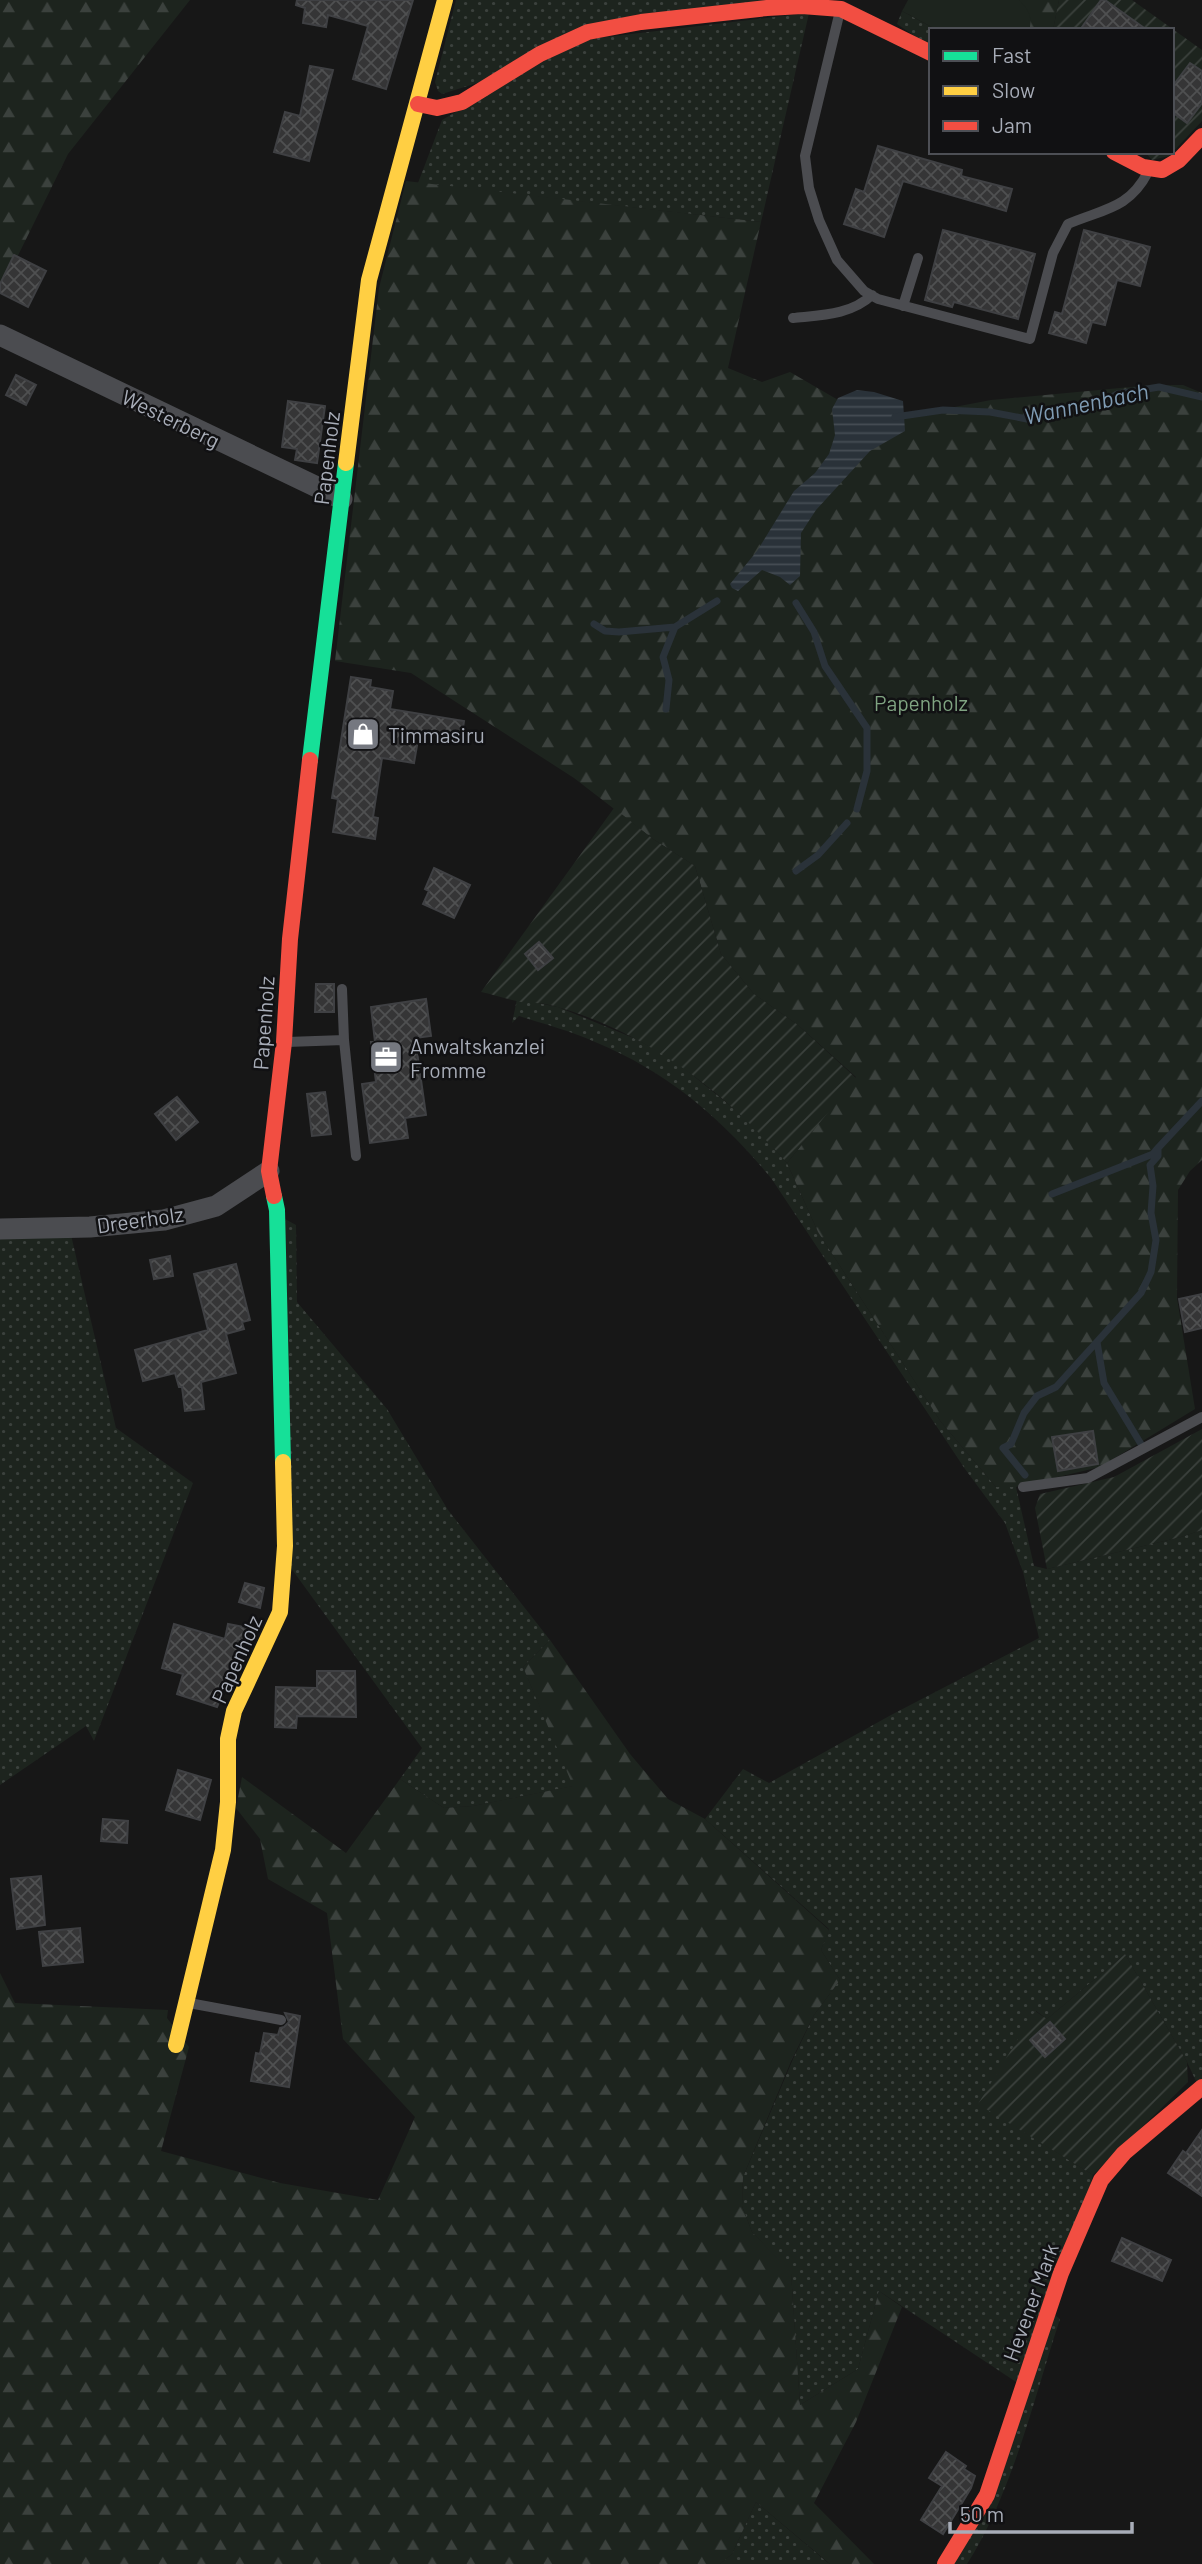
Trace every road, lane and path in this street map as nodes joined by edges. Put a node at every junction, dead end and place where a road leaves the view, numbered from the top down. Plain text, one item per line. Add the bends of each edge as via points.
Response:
1 (444, 0) edge
2 (841, 9) junction
3 (929, 52) edge
4 (418, 104) junction
5 (1202, 136) edge
6 (1118, 154) edge
7 (1149, 171) junction
8 (918, 258) dead end
9 (872, 295) junction
10 (903, 306) junction
11 (793, 318) dead end
12 (0, 335) edge
13 (342, 499) junction
14 (342, 989) dead end
15 (344, 1040) junction
16 (284, 1042) junction
17 (356, 1156) dead end
18 (269, 1171) junction
19 (0, 1229) edge
20 (1202, 1417) edge
21 (1023, 1487) dead end
22 (186, 2003) junction
23 (281, 2020) dead end
24 (176, 2045) dead end
25 (1202, 2087) edge
26 (945, 2564) edge

1 - 4 street, Papenholz
2 - 3 street
2 - 4 street via 767,8 589,32 540,54 454,106
2 - 9 lane via 806,156 809,188 831,248 864,292
4 - 13 street, Papenholz via 369,280
5 - 7 street via 1174,166
6 - 7 street
7 - 10 lane via 1139,191 1117,206 1068,224 1053,253 1030,339
8 - 10 lane
9 - 10 lane
9 - 11 lane via 850,309
12 - 13 street, Westerberg
13 - 16 street, Papenholz via 301,835
14 - 15 lane
15 - 16 lane
15 - 17 lane
16 - 18 street, Papenholz
18 - 19 street, Dreerholz via 216,1206 164,1220
18 - 22 street, Papenholz via 277,1210 283,1596 272,1633 234,1711 228,1739 223,1850
20 - 21 lane via 1088,1478
22 - 23 lane
22 - 24 street, Papenholz
25 - 26 street, Hevener Mark via 1124,2153 1101,2180 1061,2273 987,2495

